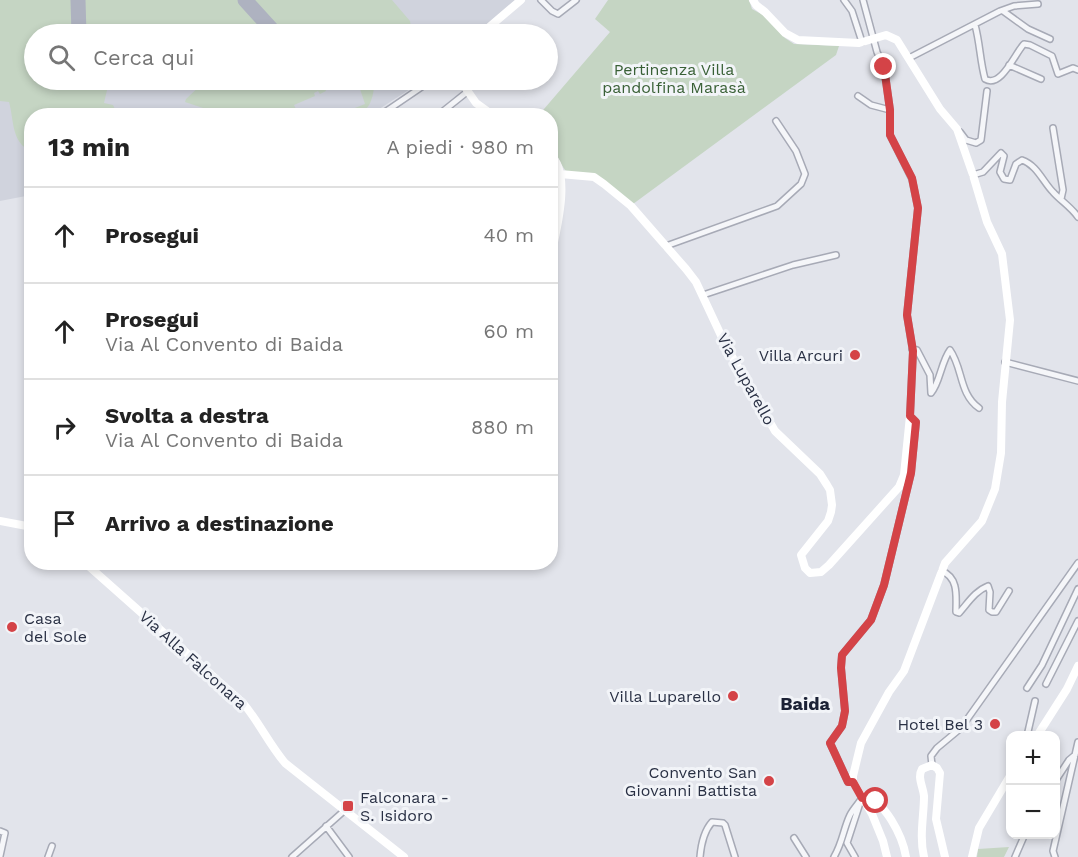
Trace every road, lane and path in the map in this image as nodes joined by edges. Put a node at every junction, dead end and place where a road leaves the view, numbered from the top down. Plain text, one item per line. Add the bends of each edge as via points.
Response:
1 (521, 0) edge
2 (541, 0) edge
3 (576, 0) edge
4 (753, 0) edge
5 (844, 0) edge
6 (863, 0) edge
7 (1038, 4) dead end
8 (1003, 11) junction
9 (493, 24) edge
10 (975, 25) junction
11 (873, 39) junction
12 (1050, 39) dead end
13 (862, 42) junction
14 (909, 58) junction
15 (1009, 65) junction
16 (1078, 70) edge
17 (1041, 79) dead end
18 (417, 90) edge
19 (987, 91) dead end
20 (467, 92) joint
21 (858, 96) dead end
22 (391, 108) edge
23 (447, 108) edge
24 (483, 108) edge
25 (890, 110) junction
26 (776, 121) dead end
27 (1053, 128) dead end
28 (957, 129) junction
29 (558, 164) edge
30 (560, 174) junction
31 (973, 175) junction
32 (1061, 199) junction
33 (1078, 217) edge
34 (558, 219) edge
35 (666, 246) junction
36 (836, 255) dead end
37 (703, 295) junction
38 (912, 350) junction
39 (1005, 362) junction
40 (1078, 381) edge
41 (979, 408) dead end
42 (910, 416) junction
43 (0, 521) edge
44 (24, 525) edge
45 (1078, 563) edge
46 (93, 570) edge
47 (942, 571) junction
48 (1078, 589) edge
49 (1009, 591) dead end
50 (1078, 621) edge
51 (1078, 666) edge
52 (1046, 684) dead end
53 (1027, 688) dead end
54 (1035, 701) dead end
55 (1028, 731) edge
56 (1040, 731) edge
57 (1078, 742) edge
58 (1075, 755) junction
59 (932, 765) junction
60 (1060, 774) edge
61 (853, 782) junction
62 (1006, 784) edge
63 (862, 798) junction
64 (345, 810) junction
65 (326, 826) junction
66 (0, 831) edge
67 (794, 838) dead end
68 (1023, 839) edge
69 (52, 846) dead end
70 (0, 856) edge
71 (48, 857) edge
72 (292, 857) edge
73 (349, 857) edge
74 (404, 857) edge
75 (700, 857) edge
76 (735, 857) edge
77 (806, 857) edge
78 (834, 857) edge
79 (855, 857) edge
80 (887, 857) edge
81 (906, 857) edge
82 (924, 857) edge
83 (945, 857) edge
84 (972, 857) edge
85 (1015, 857) edge
86 (1055, 857) edge

1 - 9 street
2 - 3 street via 558,14
4 - 13 street via 785,33 798,40
5 - 13 street
6 - 11 street
7 - 8 street
8 - 10 street
8 - 12 street
10 - 14 street
10 - 15 street via 985,79 994,81
11 - 13 street
11 - 14 street via 886,35 897,40
11 - 25 street via 884,67
14 - 28 street
15 - 16 street via 1024,44 1052,56 1058,74
15 - 17 street
18 - 22 street
19 - 28 street via 981,140 966,140
20 - 23 street
20 - 24 street
21 - 25 street via 871,105
25 - 38 street via 890,135 912,178 918,208 907,315
26 - 35 street via 796,151 805,174 801,184 777,206
27 - 32 street
28 - 31 street
29 - 30 street
30 - 34 street
30 - 35 street, Via Luparello via 594,177 631,206
31 - 32 street via 983,172 1001,153 1004,156 1000,172 1004,179 1010,180 1016,164 1022,160 1029,162
31 - 39 street via 987,222 1002,254 1010,320
32 - 33 street
35 - 37 street, Via Luparello
36 - 37 street
37 - 42 street, Via Luparello via 726,346 775,431 820,474 830,490 828,521 801,555 810,573 821,572 829,565 899,487 904,475
38 - 41 street via 917,350 930,375 931,393 950,350 968,398
38 - 42 street
39 - 40 street
39 - 47 street via 1001,453 995,489 982,521
42 - 61 street via 916,422 911,473 884,585 871,620 842,655 845,711 842,726 830,743 848,782
43 - 44 street
45 - 59 street via 961,728 931,756
46 - 64 street, Via Alla Falconara via 231,691 254,716 285,763
47 - 49 street via 954,583 956,612 960,613 988,586 989,610 996,612
47 - 61 street via 904,671 861,743
48 - 53 street
50 - 52 street
51 - 56 street
54 - 55 street
57 - 58 street
58 - 60 street
58 - 86 street via 1053,851
59 - 82 street via 919,774 924,798
59 - 83 street via 940,773 936,819
61 - 63 street
62 - 84 street via 979,828
63 - 78 street via 851,812
63 - 79 street via 847,843
63 - 80 street
63 - 81 street via 876,801 894,823
64 - 65 street
64 - 74 street, Via Alla Falconara
65 - 72 street
65 - 73 street
66 - 70 street via 4,833
67 - 77 street
68 - 85 street
69 - 71 street
75 - 76 street via 712,822 725,825

